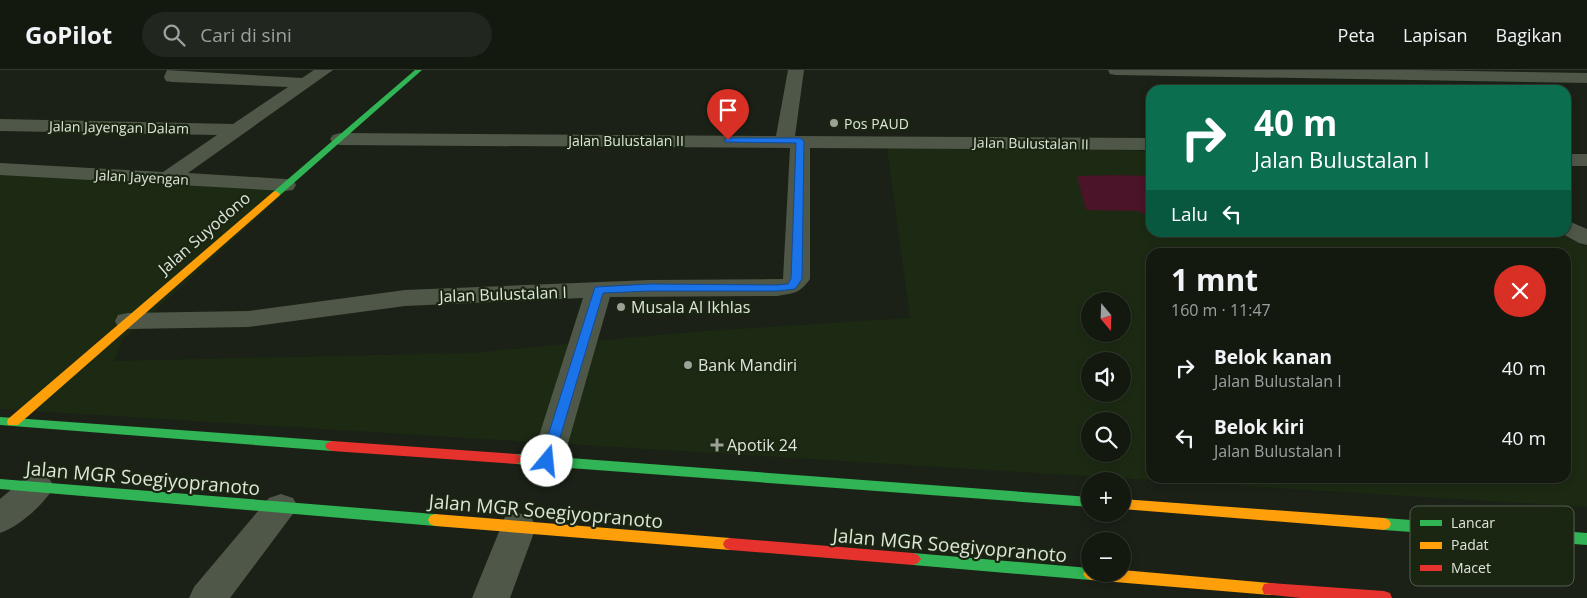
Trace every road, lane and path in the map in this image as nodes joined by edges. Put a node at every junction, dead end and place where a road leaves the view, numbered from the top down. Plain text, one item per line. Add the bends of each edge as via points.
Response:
1 (179, 70) edge
2 (324, 70) edge
3 (419, 70) edge
4 (796, 70) edge
5 (1116, 70) edge
6 (1304, 71) edge
7 (1587, 78) edge
8 (302, 83) junction
9 (1325, 85) edge
10 (0, 125) edge
11 (236, 130) junction
12 (340, 139) junction
13 (792, 141) junction
14 (1146, 144) edge
15 (1571, 160) edge
16 (1587, 160) edge
17 (0, 169) edge
18 (166, 179) junction
19 (285, 185) junction
20 (1571, 230) edge
21 (1587, 238) edge
22 (599, 290) junction
23 (128, 321) junction
24 (0, 421) edge
25 (12, 422) junction
26 (547, 461) junction
27 (0, 484) edge
28 (36, 487) junction
29 (1081, 501) edge
30 (1131, 505) edge
31 (281, 507) junction
32 (0, 519) edge
33 (1410, 526) edge
34 (518, 527) junction
35 (1574, 538) edge
36 (1587, 539) edge
37 (1081, 573) edge
38 (1131, 577) edge
39 (208, 598) edge
40 (491, 598) edge
41 (1384, 598) edge

1 - 8 street via 172,77
2 - 8 street, Jalan Jayengan Dalam
3 - 12 main road, Jalan Suyodono
4 - 13 street, Jalan Bulustalan I
5 - 6 street
6 - 7 street
6 - 9 street
8 - 11 street, Jalan Jayengan Dalam
10 - 11 street, Jalan Jayengan Dalam
11 - 18 street, Jalan Jayengan Dalam
12 - 13 street, Jalan Bulustalan II
12 - 19 main road, Jalan Suyodono
13 - 14 street, Jalan Bulustalan II
13 - 22 street, Jalan Bulustalan I via 797,279 791,286
15 - 16 street
17 - 18 street, Jalan Jayengan
18 - 19 street, Jalan Jayengan
19 - 23 main road, Jalan Suyodono
20 - 21 street
22 - 23 street, Jalan Bulustalan I via 405,298 248,319
22 - 26 street
23 - 25 main road, Jalan Suyodono
24 - 25 main road
25 - 26 main road
26 - 29 main road
27 - 28 main road, Jalan MGR Soegiyopranoto
28 - 31 main road, Jalan MGR Soegiyopranoto
28 - 32 street
30 - 33 main road
31 - 34 main road, Jalan MGR Soegiyopranoto
31 - 39 street
34 - 37 main road, Jalan MGR Soegiyopranoto
34 - 40 street
35 - 36 main road
38 - 41 main road, Jalan MGR Soegiyopranoto

